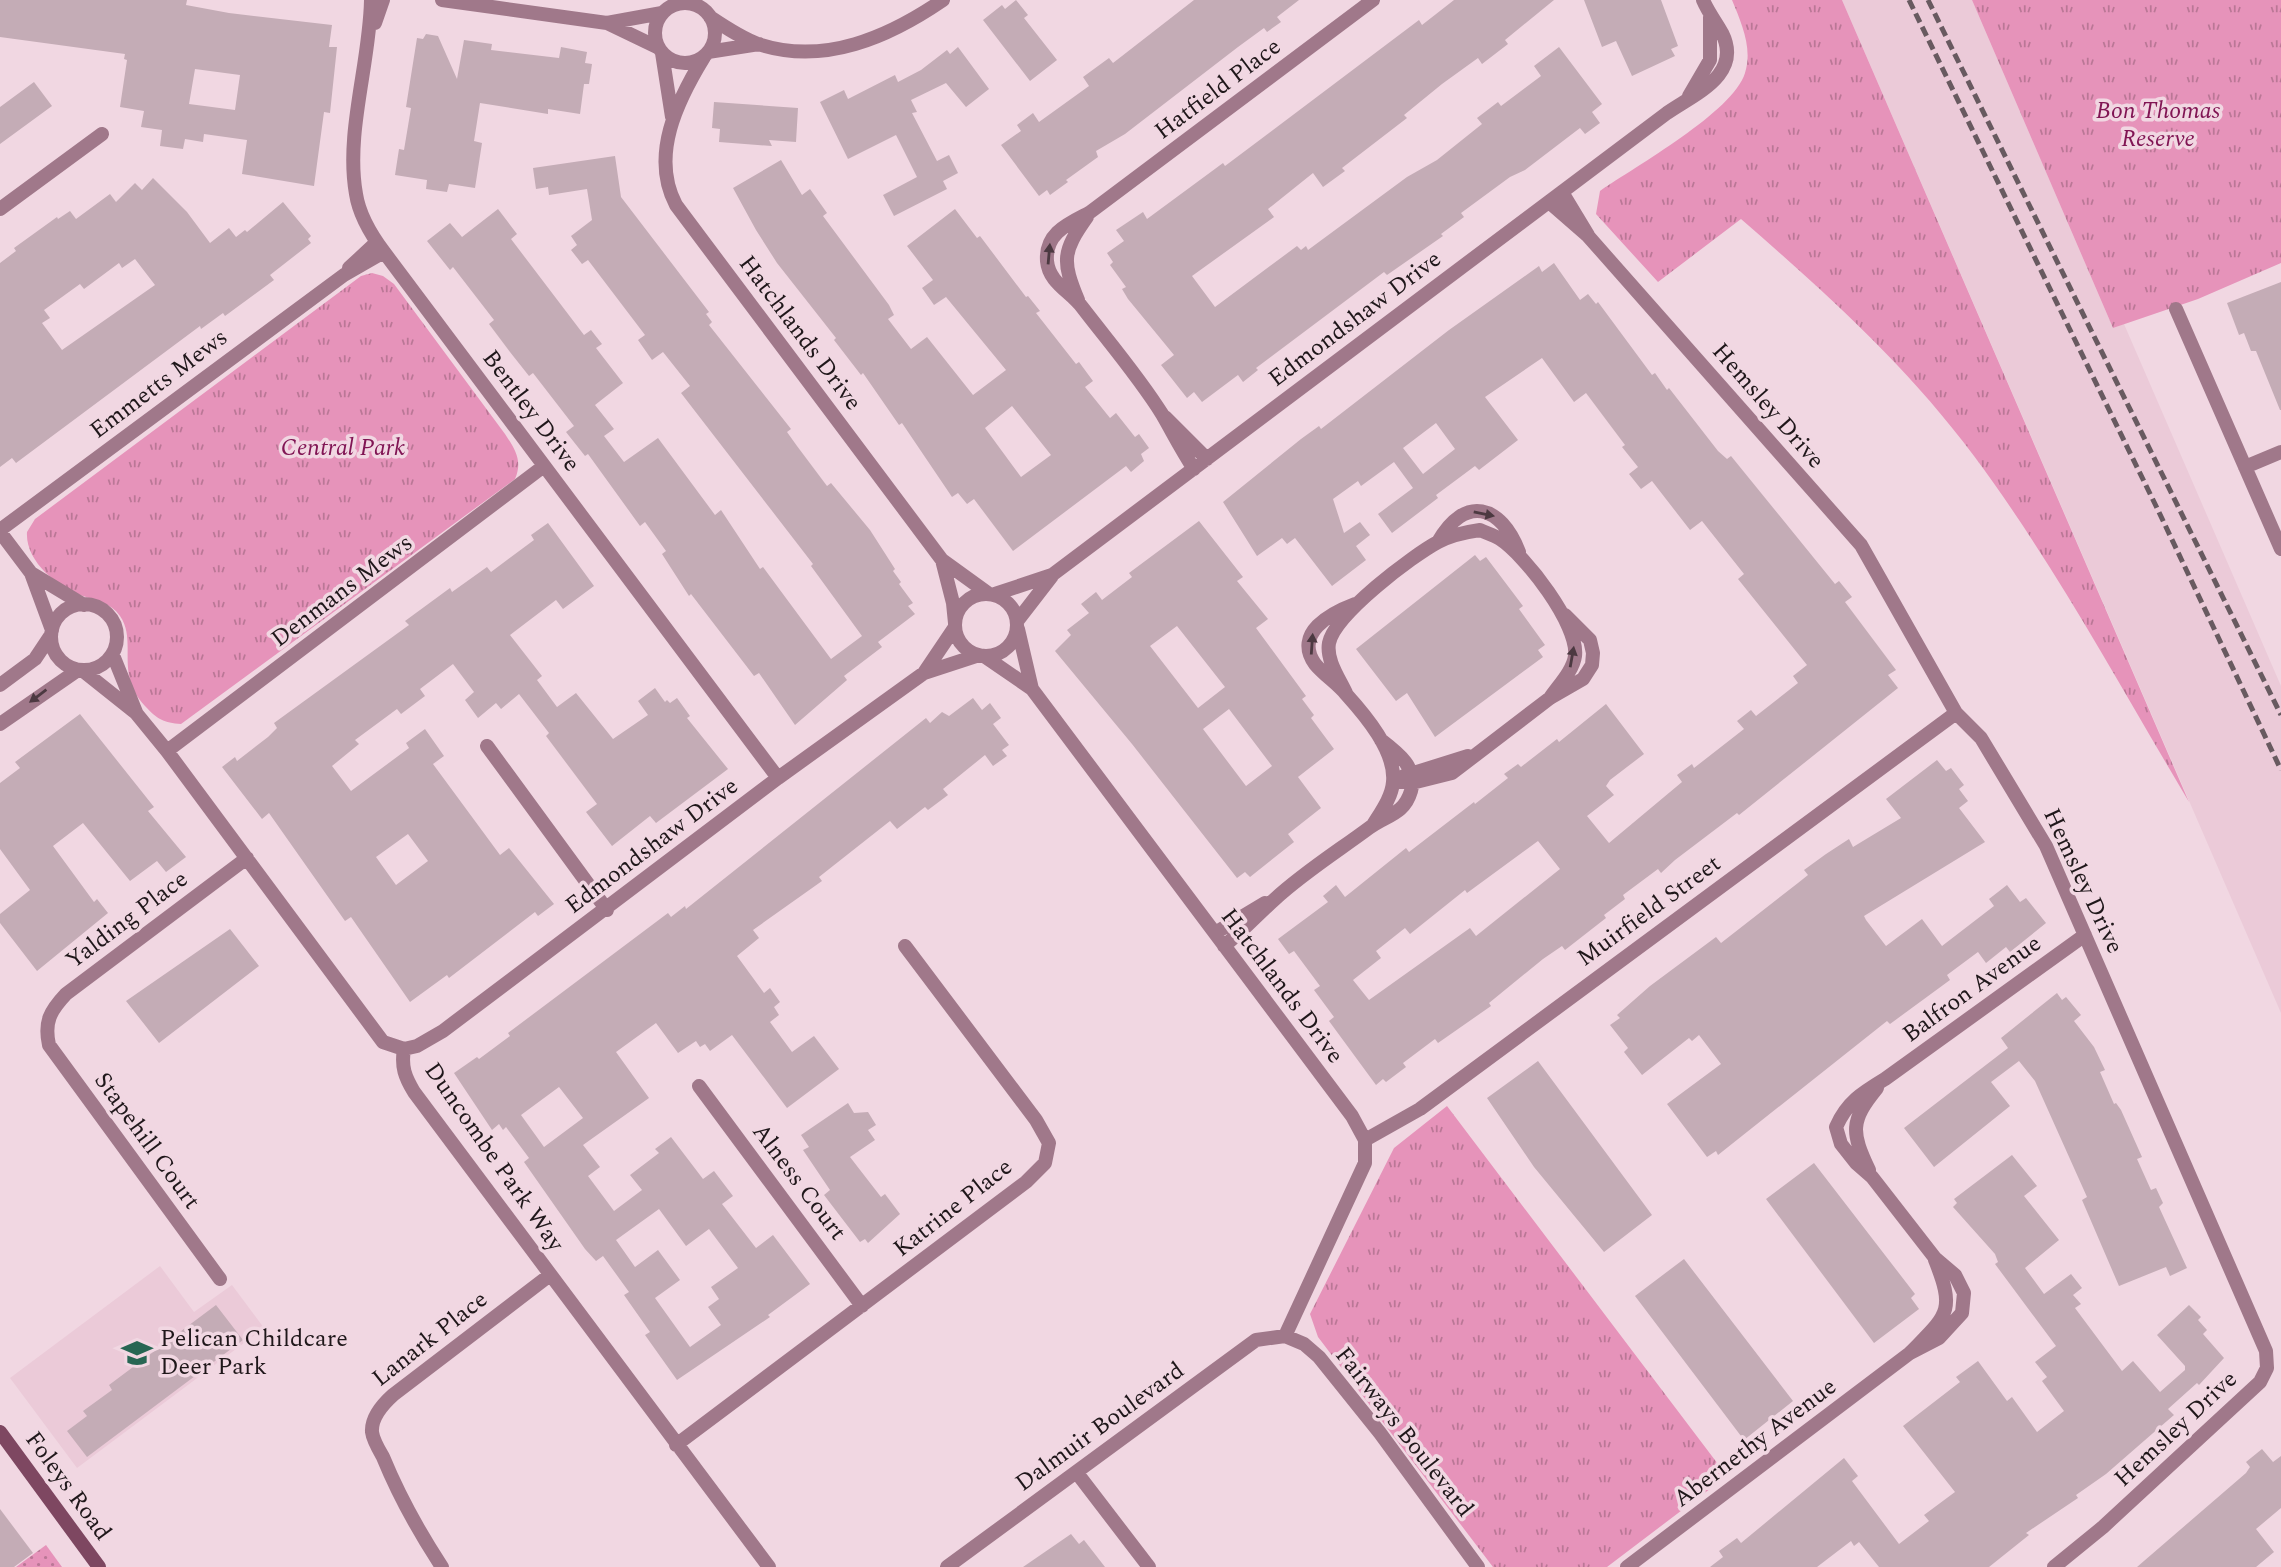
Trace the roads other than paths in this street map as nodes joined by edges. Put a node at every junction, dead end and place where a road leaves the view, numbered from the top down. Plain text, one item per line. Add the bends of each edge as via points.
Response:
1 (371, 0) edge
2 (383, 0) edge
3 (442, 0) edge
4 (943, 0) edge
5 (1373, 0) edge
6 (1703, 0) edge
7 (667, 8) edge
8 (707, 10) edge
9 (1710, 16) junction
10 (607, 23) junction
11 (371, 34) junction
12 (759, 44) junction
13 (661, 51) junction
14 (706, 54) junction
15 (1686, 100) junction
16 (672, 118) junction
17 (102, 134) dead end
18 (1562, 192) junction
19 (1549, 202) junction
20 (0, 209) edge
21 (1588, 236) junction
22 (380, 247) junction
23 (2176, 309) dead end
24 (1162, 414) junction
25 (2281, 452) edge
26 (1207, 459) junction
27 (544, 466) junction
28 (2245, 467) junction
29 (1194, 469) junction
30 (0, 531) edge
31 (2281, 550) edge
32 (942, 560) junction
33 (31, 573) junction
34 (1052, 575) junction
35 (992, 594) junction
36 (84, 605) junction
37 (1017, 624) junction
38 (955, 625) junction
39 (52, 633) junction
40 (113, 655) junction
41 (982, 656) junction
42 (80, 670) junction
43 (925, 673) junction
44 (0, 685) edge
45 (1032, 689) junction
46 (136, 713) junction
47 (1956, 713) junction
48 (0, 724) edge
49 (1381, 740) junction
50 (487, 746) dead end
51 (167, 751) junction
52 (778, 778) junction
53 (1412, 778) junction
54 (1394, 780) junction
55 (1373, 825) junction
56 (247, 858) junction
57 (1276, 898) junction
58 (607, 910) junction
59 (1215, 933) junction
60 (2085, 935) junction
61 (905, 946) dead end
62 (1224, 946) junction
63 (46, 1027) joint
64 (404, 1049) junction
65 (1885, 1079) junction
66 (699, 1086) dead end
67 (1836, 1127) joint
68 (1854, 1128) joint
69 (1365, 1140) junction
70 (1872, 1177) junction
71 (550, 1275) junction
72 (220, 1279) dead end
73 (862, 1306) junction
74 (1285, 1336) junction
75 (0, 1432) edge
76 (676, 1445) junction
77 (1077, 1473) junction
78 (100, 1567) edge
79 (442, 1567) edge
80 (769, 1567) edge
81 (947, 1567) edge
82 (1149, 1567) edge
83 (1478, 1567) edge
84 (1627, 1567) edge
85 (2054, 1567) edge

1 - 11 street, Bentley Drive
2 - 11 street, Bentley Drive
3 - 10 street
4 - 12 street via 902,27 864,43 815,50
5 - 24 street, Hatfield Place via 1090,213 1072,237 1065,266 1079,303
6 - 9 street
7 - 8 street via 682,3
7 - 10 street
7 - 13 street via 655,34
8 - 12 street
8 - 14 street via 715,31
9 - 15 street, Edmondshaw Drive via 1710,60
9 - 15 street, Edmondshaw Drive via 1722,33 1726,64 1706,89
10 - 13 street
11 - 22 street, Bentley Drive via 353,155 356,196
12 - 14 street
13 - 14 street via 687,63
13 - 16 street, Hatchlands Drive
14 - 16 street, Hatchlands Drive
15 - 18 street, Edmondshaw Drive
16 - 32 street, Hatchlands Drive via 663,170 676,205
17 - 20 street
18 - 19 street, Edmondshaw Drive
18 - 21 street, Hemsley Drive
19 - 21 street, Hemsley Drive
19 - 26 street, Edmondshaw Drive
21 - 47 street, Hemsley Drive via 1861,545
22 - 27 street, Bentley Drive
22 - 30 street, Emmetts Mews
23 - 28 street
24 - 26 street, Hatfield Place
24 - 29 street, Hatfield Place
25 - 28 street
26 - 29 street, Edmondshaw Drive
27 - 51 street, Denmans Mews
27 - 52 street, Bentley Drive
28 - 31 street
29 - 34 street, Edmondshaw Drive
30 - 33 street
32 - 35 street, Hatchlands Drive
32 - 38 street, Hatchlands Drive
33 - 36 street
33 - 39 street
34 - 35 street, Edmondshaw Drive
34 - 37 street, Edmondshaw Drive
35 - 37 street via 1010,604
35 - 38 street via 970,598 962,605
36 - 39 street via 64,612
36 - 40 street via 111,617 117,636
37 - 41 street via 1003,652
37 - 45 street, Hatchlands Drive
38 - 41 street via 962,645
38 - 43 street, Edmondshaw Drive
39 - 42 street via 55,653
39 - 44 street via 35,659
40 - 42 street via 100,667
40 - 46 street, Duncombe Park Way
41 - 43 street, Edmondshaw Drive
41 - 45 street, Hatchlands Drive
42 - 46 street, Duncombe Park Way
42 -> 48 street
43 - 52 street, Edmondshaw Drive
45 - 59 street, Hatchlands Drive
46 - 51 street, Duncombe Park Way
47 - 60 street, Hemsley Drive via 1981,738 2046,846
47 - 69 street, Muirfield Street via 1420,1109
49 - 53 street via 1401,755
49 - 53 street via 1346,693 1330,660 1332,634 1355,604 1438,542 1480,530 1500,539 1521,557 1562,612 1574,640 1575,657 1550,698 1451,773
49 - 54 street
50 - 58 street
51 - 56 street, Duncombe Park Way
52 - 58 street, Edmondshaw Drive
53 - 54 street
53 - 55 street via 1403,808
54 - 55 street
55 - 57 street
56 - 63 street, Yalding Place via 66,994 51,1010
56 - 64 street, Duncombe Park Way via 383,1042
57 - 59 street
57 - 62 street
58 - 64 street, Edmondshaw Drive via 443,1031
59 - 62 street, Hatchlands Drive
60 - 65 street, Balfron Avenue
60 - 85 street, Hemsley Drive via 2266,1351 2266,1368 2260,1382
61 - 73 street, Katrine Place via 1049,1143 1045,1163 1026,1182
62 - 69 street, Hatchlands Drive via 1352,1116
63 - 72 street, Stapehill Court via 49,1045
64 - 71 street, Duncombe Park Way via 405,1077 414,1092
65 - 67 street, Balfron Avenue via 1855,1097
65 - 68 street, Balfron Avenue via 1864,1104
66 - 73 street, Alness Court
67 - 70 street, Abernethy Avenue via 1841,1144
68 - 70 street, Abernethy Avenue
69 - 74 street via 1365,1163 1352,1196
70 - 84 street, Abernethy Avenue via 1935,1258 1948,1297 1947,1309 1910,1353
71 - 76 street, Duncombe Park Way
71 - 79 street, Lanark Place via 393,1395 374,1422 372,1433 397,1490
73 - 76 street, Katrine Place
74 - 77 street, Dalmuir Boulevard via 1256,1340
74 - 83 street, Fairways Boulevard via 1319,1357
75 - 78 street, Foleys Road
76 - 80 street, Duncombe Park Way
77 - 81 street, Dalmuir Boulevard
77 - 82 street

